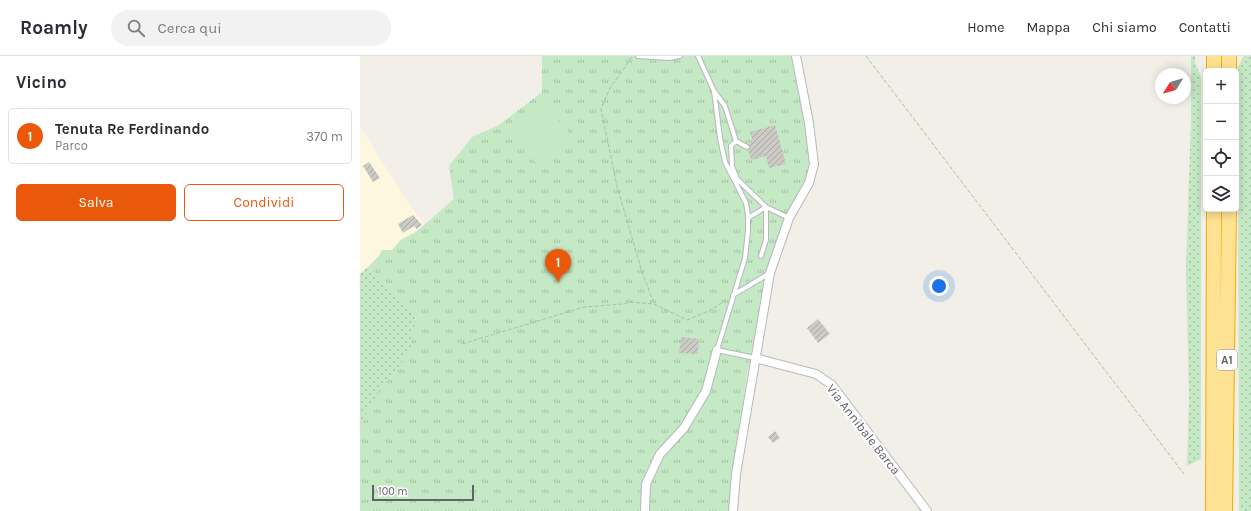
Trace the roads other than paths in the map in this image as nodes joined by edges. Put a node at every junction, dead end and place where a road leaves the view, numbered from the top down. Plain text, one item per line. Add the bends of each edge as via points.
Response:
1 (638, 56) edge
2 (680, 56) edge
3 (698, 56) edge
4 (796, 56) edge
5 (1214, 56) edge
6 (1229, 56) edge
7 (1214, 68) edge
8 (1229, 68) edge
9 (714, 91) junction
10 (736, 141) junction
11 (747, 147) dead end
12 (766, 207) junction
13 (1214, 212) edge
14 (1229, 212) edge
15 (748, 218) junction
16 (789, 218) junction
17 (761, 256) dead end
18 (770, 273) junction
19 (733, 295) junction
20 (717, 350) junction
21 (755, 358) junction
22 (645, 511) edge
23 (734, 511) edge
24 (927, 511) edge
25 (1213, 511) edge
26 (1225, 511) edge

1 - 2 lane
3 - 9 lane
4 - 16 street via 814,164 809,183
5 - 7 highway
6 - 8 highway
9 - 10 lane via 725,106
9 - 15 lane via 725,162 746,203
10 - 11 lane
10 - 12 lane via 731,146 732,166 737,179
12 - 15 lane
12 - 16 lane
12 - 17 lane via 766,240
13 - 25 highway, A1
14 - 26 highway, A1
15 - 19 lane via 745,258
16 - 18 street
18 - 19 lane
18 - 21 street
19 - 20 lane
20 - 21 lane, Via Annibale Barca
20 - 22 street via 706,391 684,428 660,454 646,484
21 - 23 street via 736,474
21 - 24 street, Via Annibale Barca via 816,374 828,382

